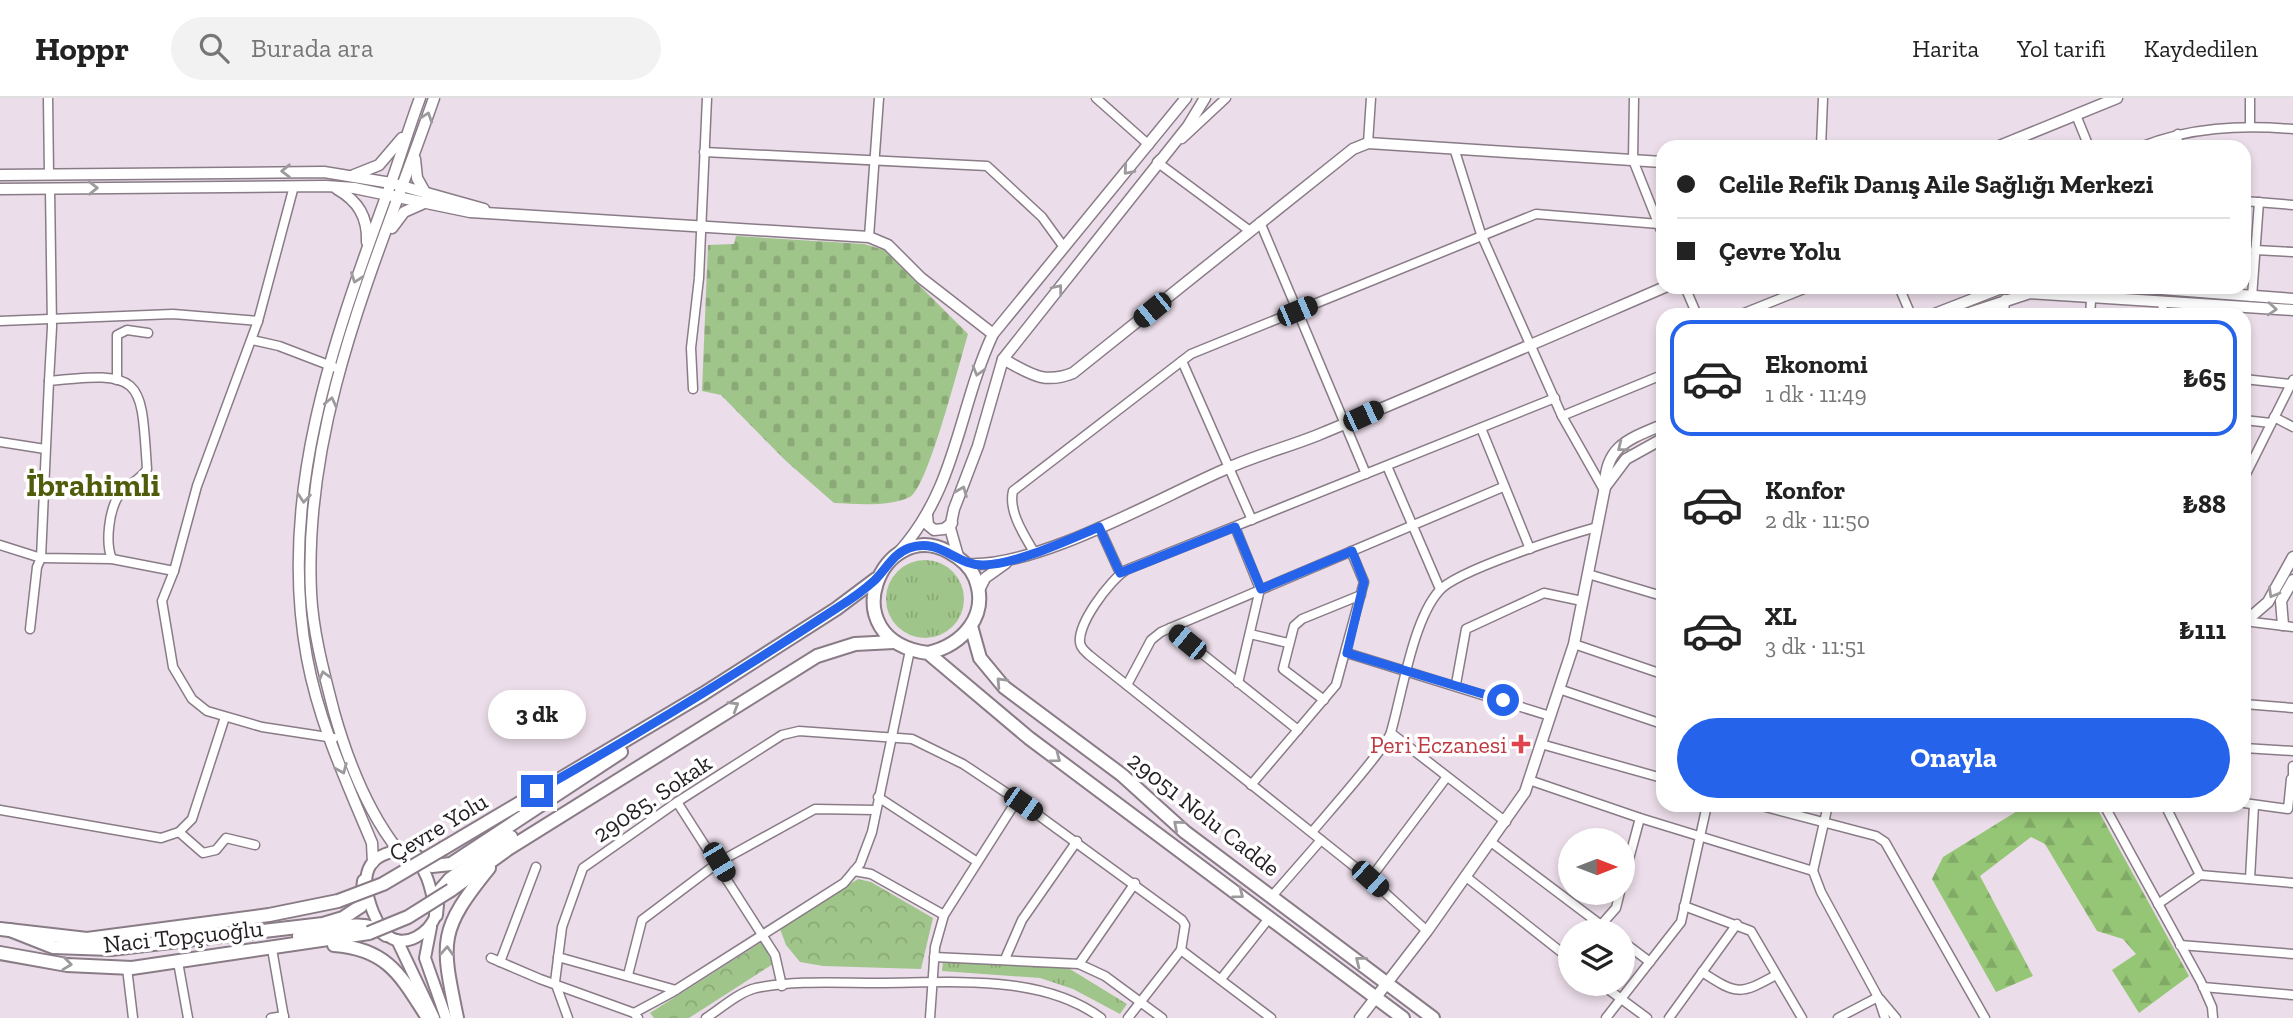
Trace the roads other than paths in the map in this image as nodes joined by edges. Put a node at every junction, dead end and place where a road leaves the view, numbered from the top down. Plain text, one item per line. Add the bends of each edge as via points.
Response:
1 (48, 98) edge
2 (420, 98) edge
3 (434, 98) edge
4 (707, 98) edge
5 (879, 98) edge
6 (1096, 98) edge
7 (1186, 98) edge
8 (1205, 98) edge
9 (1226, 98) edge
10 (1371, 98) edge
11 (1634, 98) edge
12 (1823, 98) edge
13 (2117, 98) edge
14 (2250, 98) edge
15 (2076, 115) junction
16 (413, 116) junction
17 (2250, 126) junction
18 (2293, 128) edge
19 (2178, 134) junction
20 (1821, 140) edge
21 (2016, 140) edge
22 (2086, 140) edge
23 (2160, 140) edge
24 (2178, 140) edge
25 (1368, 143) junction
26 (1149, 145) junction
27 (1454, 148) junction
28 (416, 149) junction
29 (704, 152) junction
30 (1633, 160) junction
31 (877, 162) junction
32 (1157, 162) junction
33 (1656, 162) edge
34 (0, 175) edge
35 (50, 175) junction
36 (354, 175) junction
37 (397, 184) junction
38 (294, 186) junction
39 (326, 186) junction
40 (0, 189) edge
41 (50, 189) junction
42 (392, 197) junction
43 (425, 199) junction
44 (2251, 201) edge
45 (2259, 202) junction
46 (2293, 205) edge
47 (1656, 217) edge
48 (1260, 222) junction
49 (1656, 224) edge
50 (701, 225) junction
51 (1250, 230) junction
52 (1481, 234) junction
53 (869, 237) junction
54 (1063, 246) junction
55 (2255, 250) junction
56 (2293, 252) edge
57 (364, 256) junction
58 (370, 276) junction
59 (1656, 291) edge
60 (1795, 294) edge
61 (1986, 294) edge
62 (2026, 294) edge
63 (2113, 294) edge
64 (2224, 294) edge
65 (2252, 297) junction
66 (2005, 299) junction
67 (2293, 299) edge
68 (2163, 301) junction
69 (1766, 308) edge
70 (1950, 308) edge
71 (1981, 308) edge
72 (2004, 308) edge
73 (2162, 308) edge
74 (2293, 310) edge
75 (1297, 311) junction
76 (52, 320) junction
77 (0, 321) edge
78 (258, 321) junction
79 (148, 333) dead end
80 (993, 334) junction
81 (252, 340) junction
82 (1531, 344) junction
83 (1003, 359) junction
84 (1182, 360) junction
85 (334, 367) junction
86 (1656, 377) edge
87 (2251, 379) edge
88 (117, 380) junction
89 (49, 382) junction
90 (2292, 382) edge
91 (692, 389) dead end
92 (1555, 398) junction
93 (1562, 416) junction
94 (2273, 420) junction
95 (2251, 421) edge
96 (1343, 425) junction
97 (2293, 427) edge
98 (1481, 428) junction
99 (1656, 428) edge
100 (0, 442) edge
101 (1656, 442) edge
102 (45, 449) junction
103 (2251, 464) edge
104 (1387, 466) junction
105 (1230, 467) junction
106 (1366, 474) junction
107 (1503, 487) junction
108 (1605, 489) junction
109 (927, 515) junction
110 (1252, 520) junction
111 (952, 523) junction
112 (1411, 526) junction
113 (1099, 527) junction
114 (1235, 527) junction
115 (1597, 527) junction
116 (0, 545) edge
117 (1530, 549) junction
118 (1352, 551) junction
119 (1034, 552) junction
120 (897, 554) junction
121 (2293, 557) edge
122 (41, 558) junction
123 (112, 559) junction
124 (962, 560) junction
125 (1009, 561) junction
126 (174, 571) junction
127 (1120, 573) junction
128 (1588, 574) junction
129 (876, 579) junction
130 (2293, 580) edge
131 (1261, 589) junction
132 (1440, 589) junction
133 (978, 592) junction
134 (1656, 594) edge
135 (1361, 595) junction
136 (1582, 601) junction
137 (2251, 616) edge
138 (2251, 622) edge
139 (971, 626) junction
140 (2288, 626) edge
141 (1170, 628) junction
142 (30, 629) dead end
143 (1250, 634) junction
144 (894, 642) junction
145 (1288, 643) junction
146 (1574, 643) junction
147 (910, 650) junction
148 (928, 653) junction
149 (1347, 653) junction
150 (742, 668) junction
151 (1405, 671) junction
152 (1656, 672) edge
153 (1238, 683) junction
154 (1456, 684) junction
155 (1127, 685) junction
156 (1559, 689) junction
157 (1324, 700) junction
158 (2251, 705) edge
159 (2293, 708) edge
160 (1550, 716) junction
161 (225, 717) junction
162 (712, 720) junction
163 (1656, 722) edge
164 (1298, 730) junction
165 (1391, 733) junction
166 (892, 735) junction
167 (329, 738) junction
168 (342, 738) junction
169 (1541, 744) junction
170 (2251, 748) edge
171 (2293, 751) edge
172 (2293, 766) edge
173 (1656, 776) edge
174 (1446, 778) junction
175 (2292, 779) edge
176 (1529, 780) junction
177 (1251, 785) junction
178 (878, 797) junction
179 (1017, 800) junction
180 (677, 802) junction
181 (2251, 804) edge
182 (2254, 805) junction
183 (0, 810) edge
184 (875, 810) junction
185 (2290, 810) edge
186 (1705, 812) edge
187 (1783, 812) edge
188 (1826, 812) edge
189 (2108, 812) edge
190 (2168, 812) edge
191 (1640, 818) junction
192 (1506, 822) junction
193 (1822, 823) junction
194 (179, 832) junction
195 (1312, 832) junction
196 (1700, 835) junction
197 (1635, 837) edge
198 (1321, 840) junction
199 (1077, 841) junction
200 (1491, 842) junction
201 (255, 845) dead end
202 (398, 850) junction
203 (500, 854) junction
204 (414, 855) junction
205 (976, 861) junction
206 (719, 862) junction
207 (373, 863) junction
208 (536, 866) dead end
209 (854, 871) junction
210 (1813, 871) junction
211 (2200, 875) junction
212 (1465, 876) junction
213 (1370, 879) junction
214 (2250, 879) junction
215 (364, 881) junction
216 (1135, 883) junction
217 (2293, 883) edge
218 (1273, 895) junction
219 (338, 901) joint
220 (2158, 904) junction
221 (1684, 906) junction
222 (944, 915) junction
223 (1270, 917) junction
224 (434, 919) junction
225 (1593, 919) edge
226 (1737, 924) junction
227 (5, 930) edge
228 (1427, 931) junction
229 (763, 935) junction
230 (391, 937) junction
231 (312, 943) junction
232 (2180, 945) junction
233 (272, 949) junction
234 (1181, 950) junction
235 (1558, 950) edge
236 (1635, 951) edge
237 (0, 953) edge
238 (2293, 954) edge
239 (558, 957) junction
240 (934, 957) junction
241 (491, 958) dead end
242 (1005, 959) junction
243 (178, 962) junction
244 (500, 962) junction
245 (1650, 962) junction
246 (1079, 964) junction
247 (102, 967) junction
248 (127, 968) junction
249 (1702, 972) junction
250 (628, 975) junction
251 (1776, 975) junction
252 (1221, 979) junction
253 (555, 982) junction
254 (931, 983) junction
255 (1388, 983) junction
256 (782, 986) junction
257 (2203, 987) junction
258 (676, 990) junction
259 (2293, 995) edge
260 (1616, 996) edge
261 (1377, 997) junction
262 (1878, 997) junction
263 (1620, 999) junction
264 (1140, 1003) junction
265 (636, 1016) edge
266 (284, 1017) edge
267 (133, 1018) edge
268 (188, 1018) edge
269 (271, 1018) edge
270 (428, 1018) edge
271 (434, 1018) edge
272 (446, 1018) edge
273 (457, 1018) edge
274 (568, 1018) edge
275 (706, 1018) edge
276 (930, 1018) edge
277 (1101, 1018) edge
278 (1128, 1018) edge
279 (1162, 1018) edge
280 (1271, 1018) edge
281 (1360, 1018) edge
282 (1404, 1018) edge
283 (1433, 1018) edge
284 (1605, 1018) edge
285 (1647, 1018) edge
286 (1669, 1018) edge
287 (1802, 1018) edge
288 (1838, 1018) edge
289 (1885, 1018) edge
290 (1896, 1018) edge
291 (1985, 1018) edge
292 (2213, 1018) edge

1 - 35 street
2 - 16 street
28 -> 3 street
4 - 29 street
5 - 31 street
6 - 26 street
7 - 26 street
8 - 32 street
9 - 32 street
10 - 25 street
11 - 30 street
12 - 20 street
13 - 15 street
14 - 17 street
15 - 21 street
15 - 22 street
16 - 36 street via 390,155
16 - 37 street
17 - 18 street
17 - 19 street
19 - 23 street
19 - 24 street
25 - 27 street
25 - 48 street via 1353,149
26 -> 54 street
27 - 30 street
27 - 52 street
28 - 37 street
28 - 43 street via 415,168
29 - 31 street
29 - 50 street
30 - 33 street
30 - 47 street
31 - 53 street
31 - 54 street via 987,166 1042,217
32 - 51 street
83 -> 32 street
34 - 35 street
36 -> 35 street via 295,170
36 - 37 street
37 - 42 street
37 - 43 street
38 - 39 street
41 -> 38 street
38 - 78 street
39 - 42 street
39 - 57 street via 347,195 362,211 367,233
40 - 41 street
41 - 76 street
42 - 43 street
42 - 57 street
42 - 58 street
43 - 50 street via 498,213
43 - 58 street via 396,220
44 - 45 street
45 - 46 street
45 - 55 street
48 - 51 street
48 - 75 street
49 - 52 street via 1543,213
50 - 53 street
50 - 91 street
51 - 83 street via 1073,373 1044,379
52 - 75 street
52 - 82 street
53 - 80 street via 888,244 921,278
54 - 80 street
55 - 56 street
55 - 65 street
57 -> 85 street
58 - 85 street
59 - 82 street
60 - 69 street
61 - 70 street
62 - 66 street
63 - 68 street
64 - 65 street
65 - 67 street
66 - 71 street
66 - 72 street
68 - 73 street
68 -> 74 street
75 - 84 street
75 - 96 street
76 - 77 street
76 - 78 street via 173,314
76 - 89 street
78 - 81 street
79 - 88 street via 127,330 117,335
80 -> 109 street via 948,474
81 - 85 street
81 - 126 street via 197,486
82 - 92 street
82 - 96 street
111 -> 83 street
84 - 105 street
84 - 119 street via 1013,491 1011,499 1021,529
85 -> 167 street via 306,462 299,576 306,656
168 -> 85 street via 321,663 311,593 318,463
86 - 93 street
87 - 90 street
88 - 89 street via 84,376
88 - 123 street via 133,387 141,399 147,469 119,494 106,539
89 - 102 street
90 - 94 street
92 - 93 street
92 - 98 street
93 - 108 street
94 - 95 street
94 - 97 street
94 - 103 street
96 - 105 street
96 - 106 street
98 - 104 street
98 - 107 street
99 -> 108 street via 1620,446 1605,466
100 - 102 street
101 - 108 street via 1626,459
102 - 122 street
104 - 106 street
104 - 112 street
105 - 110 street
105 - 113 street
106 - 110 street
107 - 112 street
107 - 117 street
108 - 115 street
109 - 111 street via 934,530
109 - 120 street
110 - 114 street
111 - 124 street via 952,541
112 - 118 street
112 - 132 street
113 - 119 street
113 - 127 street
114 - 127 street
114 - 131 street
115 - 117 street
115 - 128 street
116 - 122 street
117 - 132 street
118 - 131 street
118 - 135 street via 1364,582
119 - 125 street
120 - 124 main road via 928,545
120 - 129 main road
121 -> 137 street via 2268,602
122 - 123 street
122 - 142 street
123 - 126 street
124 - 125 street via 985,565
124 - 133 main road
125 - 133 street via 985,578
126 - 161 street via 162,601 173,667 192,699
127 - 155 street via 1091,611 1080,637 1089,655
128 - 134 street
128 - 136 street
129 - 144 main road via 874,614
129 - 150 main road, Çevre Yolu
130 - 140 street via 2281,601
131 - 141 street
131 - 143 street
132 - 151 street
133 - 139 main road, 29051 Nolu Cadde via 978,610
135 - 145 street via 1301,619
135 - 149 street
136 - 146 street
136 - 154 street via 1544,593 1466,629
138 - 140 street
139 - 148 main road via 960,640
218 -> 139 main road, 29051 Nolu Cadde via 1185,832 1122,775 1004,687 980,658
141 - 153 street
141 - 155 street via 1151,640
143 - 145 street
143 - 153 street
144 - 147 main road
162 -> 144 main road via 817,656 855,644
145 - 157 street via 1283,669
146 - 152 street
146 - 156 street
147 - 148 main road
147 - 166 street
148 -> 223 main road, 29051 Nolu Cadde via 1029,738
149 - 151 street
149 - 157 street via 1336,685
150 - 204 main road via 451,864 432,866
150 - 219 main road, Çevre Yolu, bridge via 383,884
151 - 154 street
151 - 165 street
153 - 164 street
154 - 160 street
155 - 177 street
156 - 160 street
156 - 163 street
157 - 164 street
158 - 159 street
160 - 169 street
161 - 167 street
161 - 194 street via 192,819
162 - 203 main road
162 - 224 main road via 673,734 450,878 438,892
164 - 177 street
165 - 174 street
165 - 195 street
166 - 178 street
166 - 179 street, 29085. Sokak via 912,739 962,764
166 - 180 street, 29085. Sokak via 799,731 782,735
167 - 168 street
167 -> 207 street via 372,843
168 - 202 street via 385,834
169 - 173 street
169 - 176 street
170 - 171 street
172 - 175 street
174 - 192 street
174 - 213 street
175 - 185 street
176 - 191 street
176 - 192 street
177 - 195 street
178 - 184 street
178 - 205 street
179 - 199 street, 29085. Sokak
179 - 205 street
180 - 206 street
180 - 239 street, 29085. Sokak via 583,868 562,927
181 - 182 street
182 - 185 street
182 - 214 street
183 - 194 street via 161,838
184 - 206 street via 815,809
184 - 209 street via 866,849
186 - 196 street
187 - 193 street
188 - 193 street
189 - 220 street
190 - 211 street
191 - 196 street
191 - 197 street
192 - 200 street
193 - 210 street
193 - 291 street via 1876,836 1891,848
194 - 201 street via 203,853 216,850 226,838
195 - 198 street
196 - 210 street
196 - 221 street
198 - 213 street
198 - 218 street
199 - 216 street, 29085. Sokak
199 - 242 street via 1022,920
200 - 212 street
200 - 225 street
202 - 204 main road
202 - 207 main road
203 - 231 main road, Naci Topçuoğlu, bridge via 408,918 369,933
273 -> 203 main road via 444,955 450,924
204 - 224 main road via 431,890
205 - 222 street
206 - 229 street
206 - 250 street via 642,920
207 - 215 main road
208 - 244 street
209 - 222 street via 871,874
209 - 229 street via 844,883
210 - 262 street
211 - 214 street
211 - 220 street
212 - 228 street
212 - 235 street
213 - 228 street
214 - 217 street
215 - 227 main road via 361,906 323,924 111,949 52,947
215 - 230 main road via 375,916
216 - 234 street, 29085. Sokak via 1185,925
216 - 246 street
255 -> 218 main road, 29051 Nolu Cadde
219 - 227 main road, Naci Topçuoğlu via 269,915 87,939
220 - 232 street
221 - 226 street
221 - 245 street via 1681,922
222 - 240 street
223 - 252 street
223 - 261 main road, 29051 Nolu Cadde
224 - 230 main road via 414,939
224 - 272 main road via 425,958
226 - 249 street
226 - 251 street via 1751,932
228 - 255 street
229 - 256 street via 775,955
229 - 258 street
230 - 247 main road via 377,926 357,925
230 - 271 main road
231 - 233 main road, Naci Topçuoğlu
231 - 270 main road via 348,946 380,956 403,976
232 - 238 street
232 - 257 street
233 - 243 main road, Naci Topçuoğlu
233 - 266 street
234 - 252 street
234 - 264 street
236 - 245 street
237 -> 247 main road, Naci Topçuoğlu
239 - 250 street
239 - 253 street, 29085. Sokak
240 - 242 street
240 - 254 street
241 - 244 street
242 - 246 street
243 - 248 main road, Naci Topçuoğlu
243 - 268 street
244 - 253 street
245 - 263 street
246 - 264 street via 1105,976
247 - 248 main road, Naci Topçuoğlu
248 - 267 street
249 - 251 street via 1735,992
249 - 286 street
250 - 258 street
251 - 287 street
252 - 280 street
253 - 265 street
253 - 274 street, 29085. Sokak
254 - 256 street
254 - 276 street
254 - 277 street via 1042,992 1082,1004
255 - 261 street
255 - 283 main road, 29051 Nolu Cadde
256 - 275 street via 754,989
257 - 259 street
257 - 292 street
258 - 265 street
260 - 263 street
261 - 281 street
261 - 282 main road, 29051 Nolu Cadde
262 - 288 street
262 - 289 street
262 - 290 street
263 - 284 street
263 - 285 street
264 - 278 street
264 - 279 street
266 - 269 street

